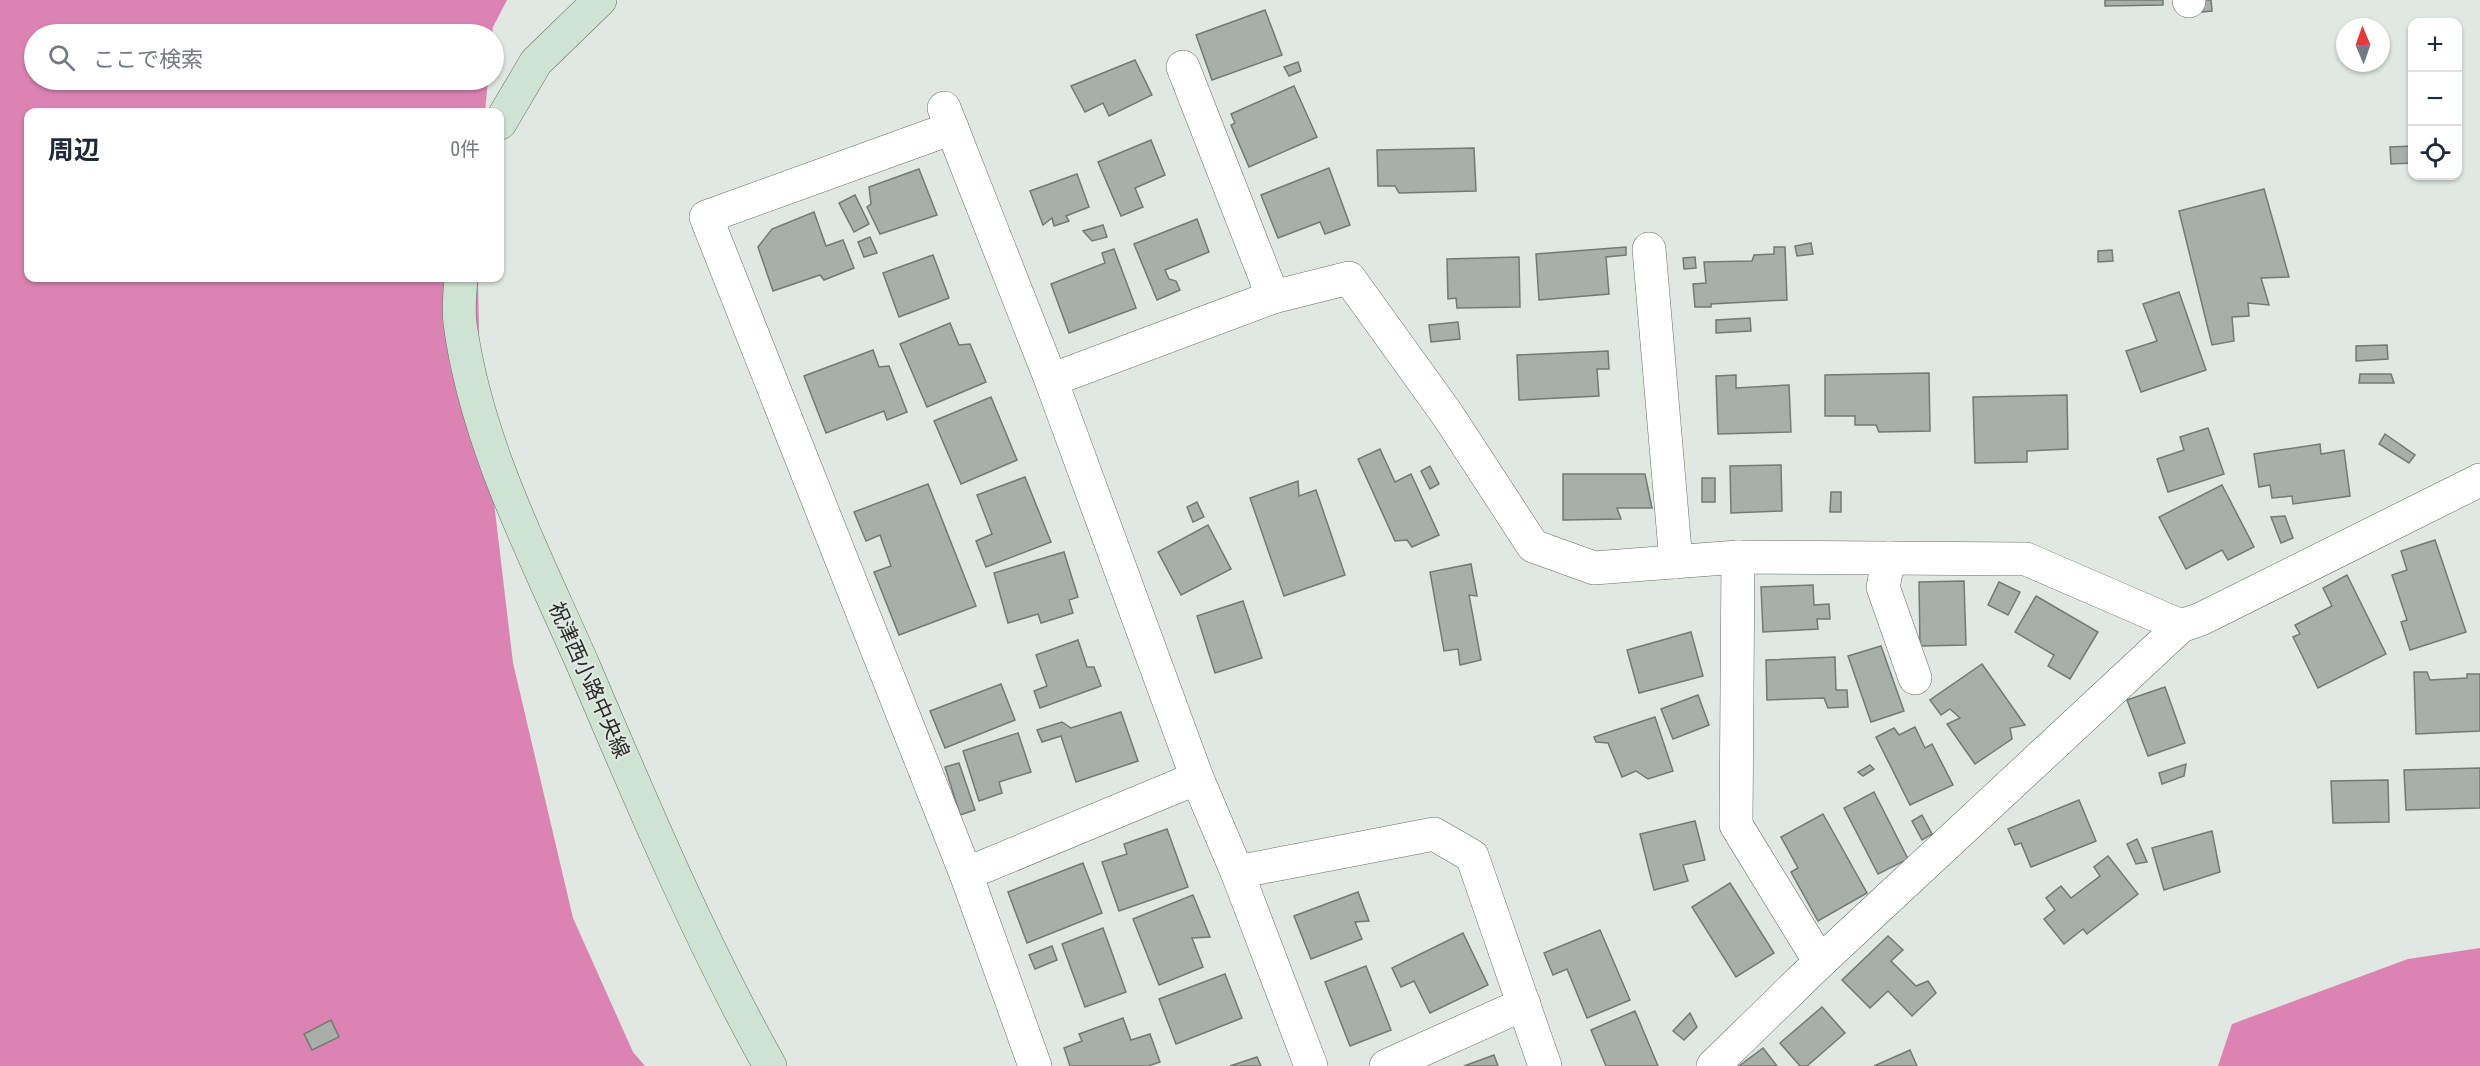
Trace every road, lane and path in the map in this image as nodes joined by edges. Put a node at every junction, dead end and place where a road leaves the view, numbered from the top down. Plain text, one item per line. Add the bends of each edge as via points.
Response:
1 (600, 0) edge
2 (1183, 67) dead end
3 (504, 116) edge
4 (1648, 249) dead end
5 (461, 282) edge
6 (1273, 297) junction
7 (1051, 380) junction
8 (2480, 480) edge
9 (1738, 557) junction
10 (1888, 558) junction
11 (1677, 562) junction
12 (2181, 627) junction
13 (1915, 678) dead end
14 (1197, 778) junction
15 (1237, 872) junction
16 (966, 874) junction
17 (1820, 962) junction
18 (1524, 1004) junction
19 (770, 1066) edge
20 (1035, 1066) edge
21 (1311, 1066) edge
22 (1386, 1066) edge
23 (1545, 1066) edge
24 (1713, 1066) edge

1 - 3 main road via 537,62
2 - 6 street
4 - 11 street
5 - 19 main road, 祝津西小路中央線 via 460,321 472,385 500,474 702,931
6 - 7 street
6 - 11 street via 1349,278 1447,414 1533,546 1594,568
7 - 14 street
7 - 16 street via 948,118 706,217
8 - 12 street
9 - 10 street
9 - 11 street
9 - 17 street via 1736,825
10 - 12 street via 2026,559
10 - 13 street via 1883,587
12 - 17 street
14 - 15 street
14 - 16 street
15 - 18 street via 1434,834 1472,856
15 - 21 street
16 - 20 street
17 - 24 street
18 - 22 street
18 - 23 street

